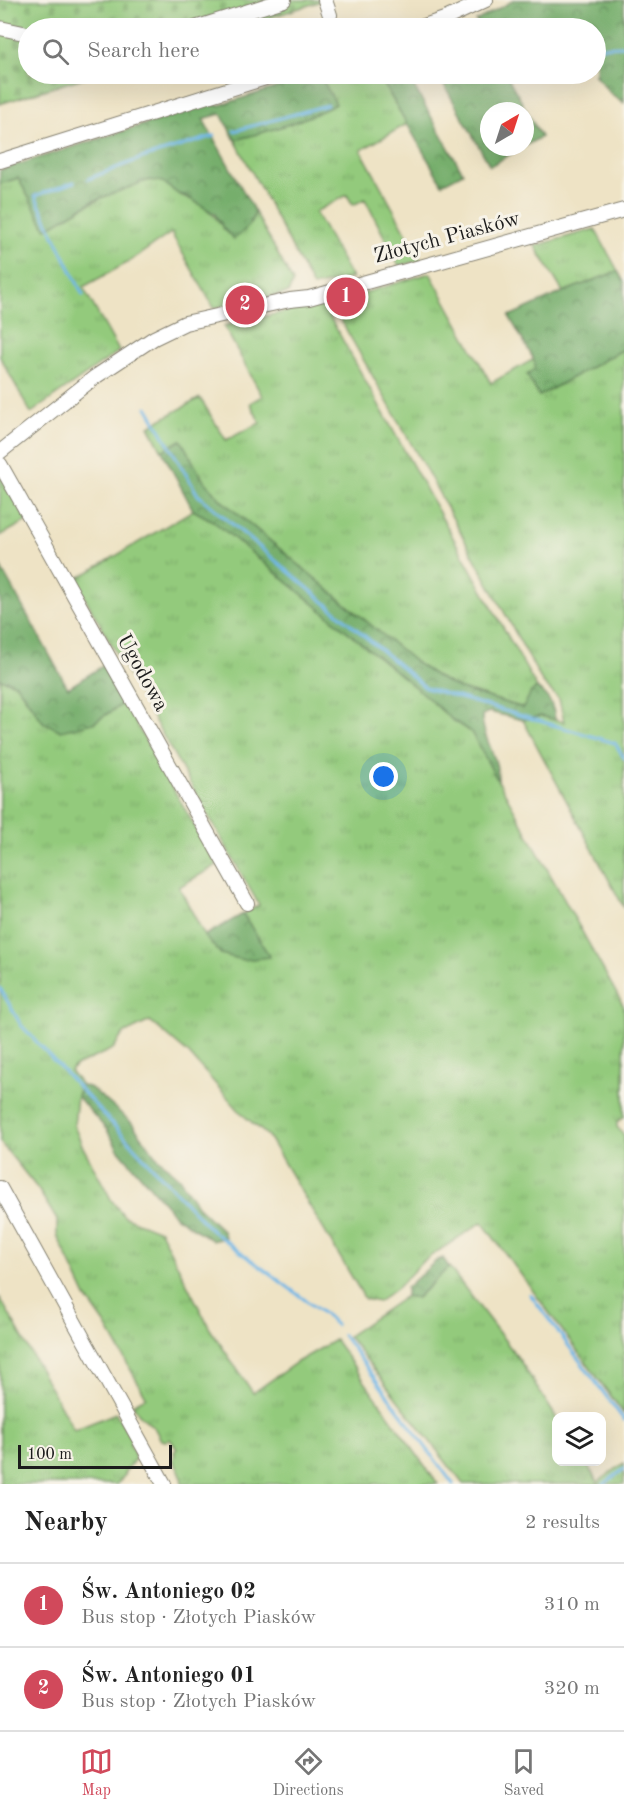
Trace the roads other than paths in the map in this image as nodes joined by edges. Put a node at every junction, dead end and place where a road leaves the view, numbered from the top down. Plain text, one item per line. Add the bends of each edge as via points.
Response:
1 (284, 0) edge
2 (325, 0) edge
3 (486, 0) edge
4 (330, 15) dead end
5 (227, 18) edge
6 (447, 18) edge
7 (0, 28) edge
8 (18, 32) edge
9 (246, 84) edge
10 (0, 161) edge
11 (624, 210) edge
12 (0, 452) edge
13 (0, 464) edge
14 (247, 903) dead end
15 (0, 1188) edge
16 (164, 1484) edge

1 - 5 street
2 - 4 street
3 - 6 street
7 - 8 street
9 - 10 street
11 - 12 street, Złotych Piasków via 309,297 184,323 95,377
13 - 14 street, Ugodowa
15 - 16 street

